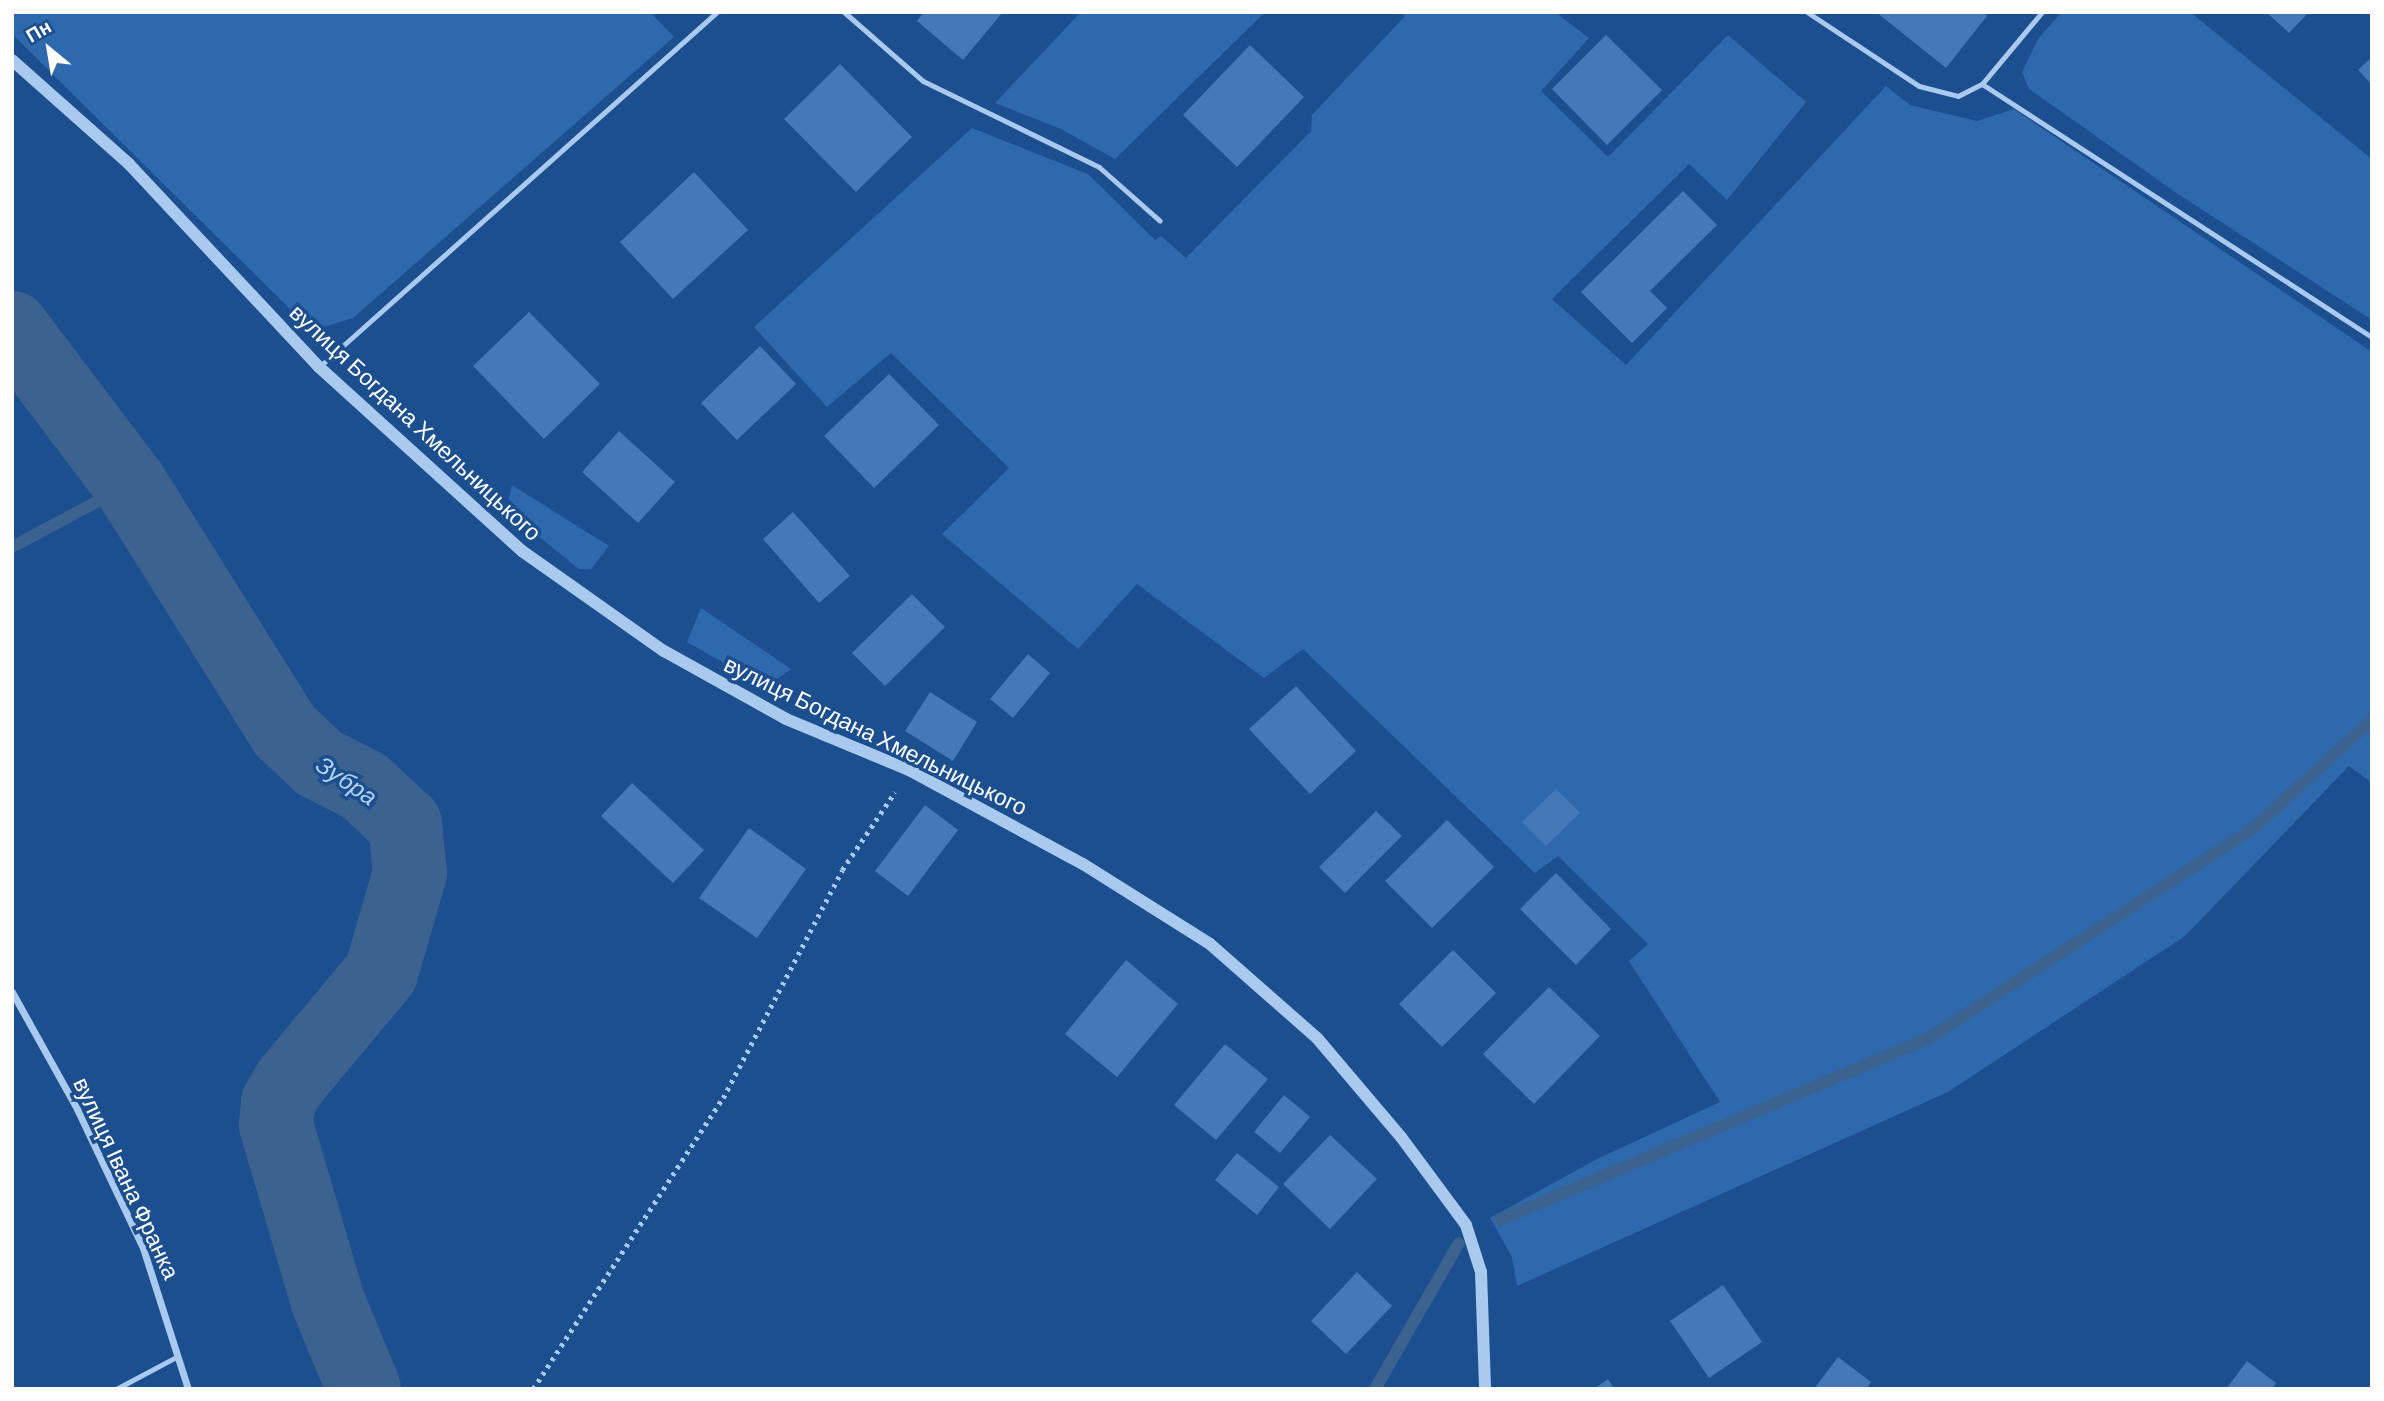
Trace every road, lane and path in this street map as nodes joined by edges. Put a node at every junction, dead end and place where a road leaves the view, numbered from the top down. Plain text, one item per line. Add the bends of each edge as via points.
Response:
1 (718, 12) edge
2 (844, 12) edge
3 (1807, 12) edge
4 (2042, 12) edge
5 (12, 60) edge
6 (1982, 83) junction
7 (1160, 221) dead end
8 (2372, 337) edge
9 (319, 367) junction
10 (909, 770) junction
11 (12, 992) edge
12 (178, 1356) junction
13 (116, 1389) edge
14 (188, 1389) edge
15 (533, 1389) edge
16 (1485, 1389) edge

1 - 9 lane
2 - 7 lane via 923,81 1099,167
3 - 6 lane via 1919,86 1958,96
4 - 6 lane
5 - 9 street, вулиця Богдана Хмельницького via 129,164
6 - 8 lane
9 - 10 street, вулиця Богдана Хмельницького via 522,551 664,651 786,719
10 - 15 path via 842,870 723,1098
10 - 16 street, вулиця Богдана Хмельницького via 1083,864 1210,944 1317,1038 1401,1137 1466,1225 1481,1272
11 - 12 street, вулиця Івана Франка via 77,1109 143,1248
12 - 13 lane
12 - 14 street, вулиця Івана Франка

